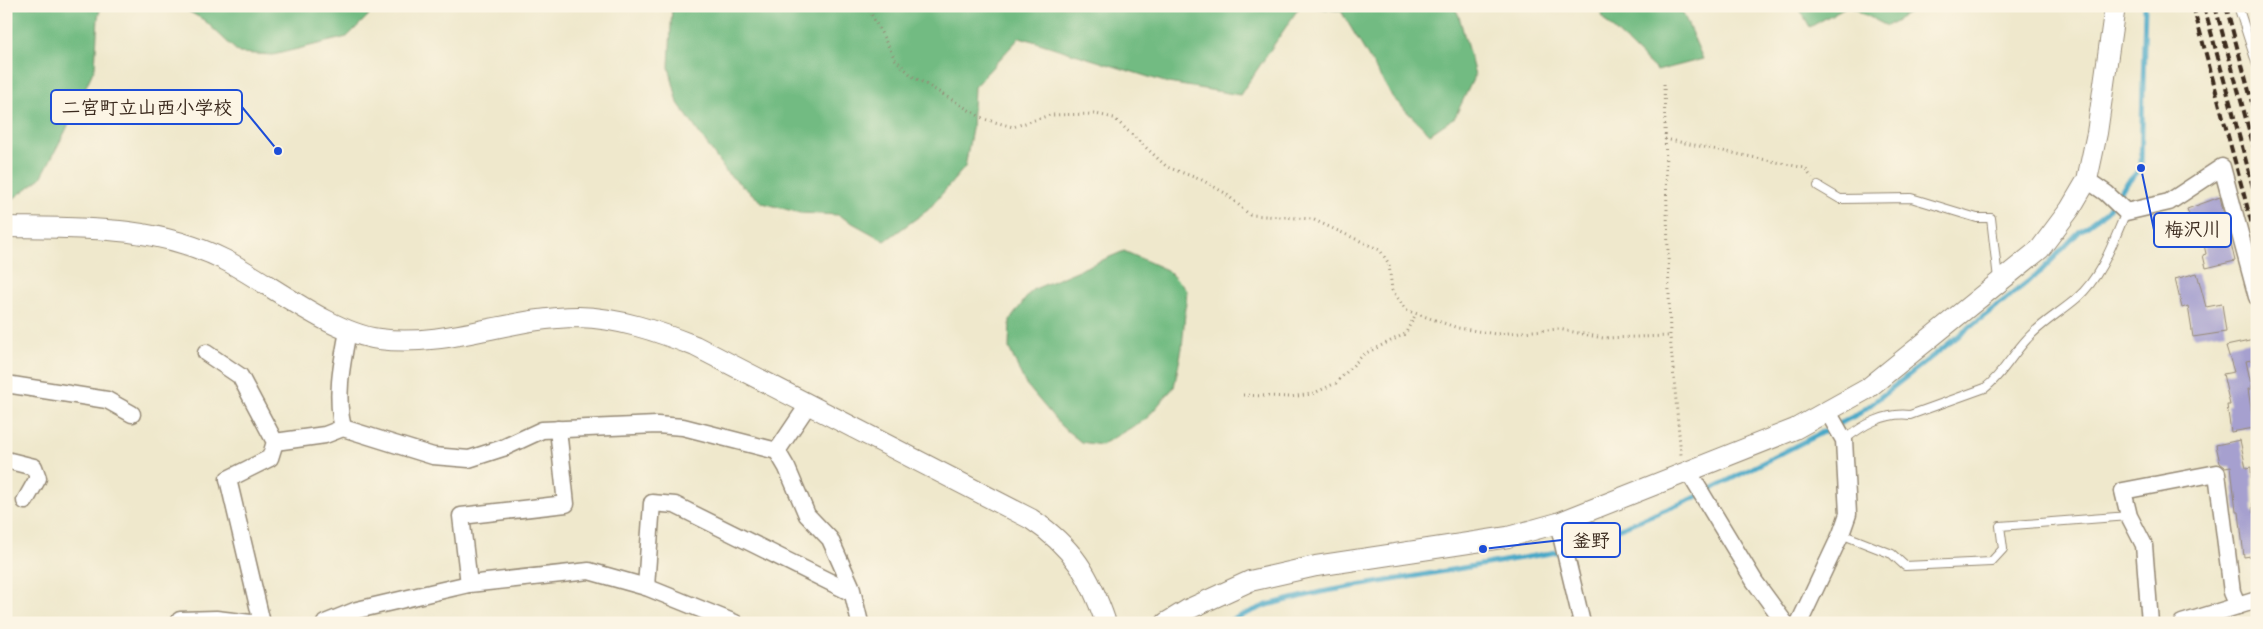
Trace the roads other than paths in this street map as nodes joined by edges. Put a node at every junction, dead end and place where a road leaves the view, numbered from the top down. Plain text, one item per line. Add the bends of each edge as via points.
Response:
1 (2115, 6) edge
2 (2238, 6) edge
3 (2257, 65) edge
4 (2086, 180) junction
5 (1818, 186) road end
6 (2124, 210) junction
7 (6, 227) edge
8 (1998, 282) junction
9 (2257, 297) edge
10 (348, 331) junction
11 (206, 353) dead end
12 (6, 384) edge
13 (808, 405) junction
14 (132, 414) dead end
15 (1836, 426) junction
16 (343, 428) junction
17 (558, 429) junction
18 (274, 442) junction
19 (777, 451) junction
20 (6, 460) edge
21 (1691, 476) junction
22 (25, 501) dead end
23 (2129, 516) junction
24 (1560, 529) junction
25 (1841, 534) junction
26 (469, 584) junction
27 (646, 587) junction
28 (852, 592) junction
29 (2257, 600) edge
30 (2238, 606) junction
31 (357, 616) edge
32 (180, 620) dead end
33 (2207, 620) edge
34 (251, 623) edge
35 (262, 623) edge
36 (325, 623) edge
37 (735, 623) edge
38 (860, 623) edge
39 (1106, 623) edge
40 (1166, 623) edge
41 (1582, 623) edge
42 (1785, 623) edge
43 (1799, 623) edge
44 (2150, 623) edge
45 (2182, 623) edge

1 - 4 street via 2097,133
2 - 3 lane
4 - 6 street
4 - 8 street via 2070,209 2040,249
5 - 8 lane via 1840,199 1911,198 1977,218 1990,218
6 - 9 street via 2169,202 2222,167
6 - 15 lane via 2106,259 2091,284 2028,337 1995,380 1984,388 1910,415 1899,414 1864,424
7 - 10 street via 125,230 188,244 226,261
8 - 15 street via 1867,389
10 - 13 street via 376,339 412,342 544,320 604,319 658,331 695,346
10 - 16 street via 338,409
11 - 18 street via 240,376
12 - 14 street via 107,400
13 - 19 street
13 - 39 street via 1031,519 1052,533 1086,574
15 - 21 street via 1795,429
15 - 25 street via 1848,514
16 - 17 street via 433,456 469,459 542,430
16 - 18 street via 325,435
17 - 19 street via 683,427
17 - 26 street via 566,504 461,516
18 - 35 street via 270,458 228,479
19 - 28 street via 807,515 830,539
20 - 22 street via 34,467 38,478
21 - 24 street
21 - 42 street via 1754,582
23 - 25 lane via 2000,526 2003,549 1991,562 1905,566 1892,554
23 - 30 street via 2123,490 2217,473 2232,592
23 - 44 street via 2144,545
24 - 40 street via 1316,566 1250,581
24 - 41 street
25 - 43 street
26 - 27 street via 589,571
26 - 31 street
27 - 28 street via 652,503 675,504
27 - 37 street
28 - 38 street
29 - 30 street
30 - 33 street
31 - 36 street
32 - 34 street
33 - 45 street

